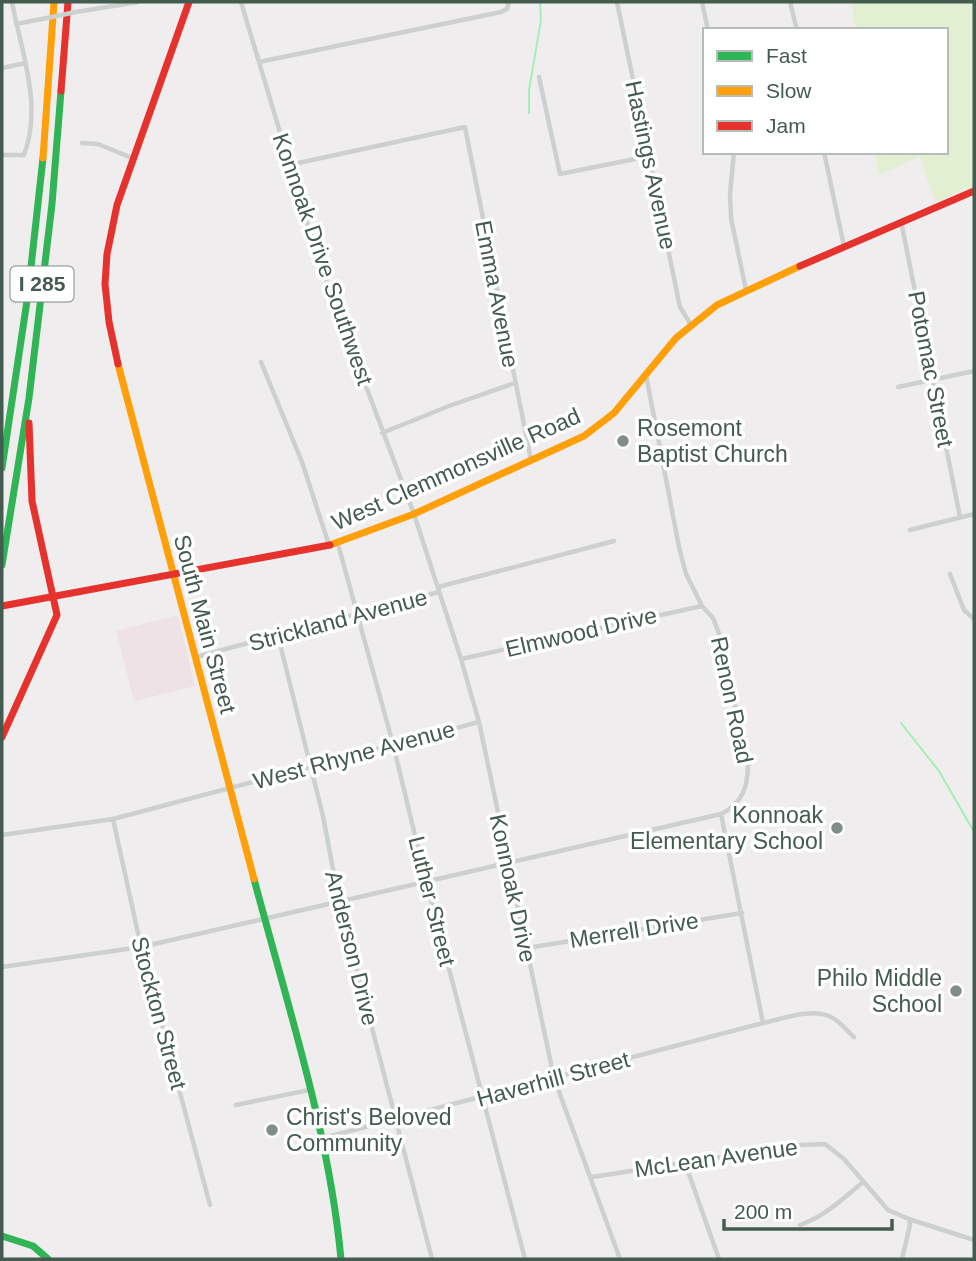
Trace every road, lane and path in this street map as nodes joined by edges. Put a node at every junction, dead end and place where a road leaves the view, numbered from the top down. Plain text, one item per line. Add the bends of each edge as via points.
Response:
1 (12, 2) edge
2 (54, 2) edge
3 (68, 2) edge
4 (138, 2) edge
5 (188, 2) edge
6 (242, 2) edge
7 (509, 2) edge
8 (617, 2) edge
9 (702, 2) edge
10 (790, 2) edge
11 (16, 24) junction
12 (708, 28) edge
13 (796, 28) edge
14 (258, 62) junction
15 (26, 63) junction
16 (2, 68) edge
17 (539, 77) dead end
18 (82, 143) dead end
19 (734, 154) edge
20 (824, 154) edge
21 (2, 155) edge
22 (650, 156) junction
23 (132, 158) junction
24 (289, 165) junction
25 (974, 191) edge
26 (901, 221) junction
27 (844, 246) junction
28 (746, 290) junction
29 (691, 325) junction
30 (261, 362) dead end
31 (974, 371) edge
32 (646, 374) junction
33 (933, 380) junction
34 (515, 383) junction
35 (898, 387) dead end
36 (29, 398) junction
37 (10, 420) junction
38 (382, 433) junction
39 (2, 444) edge
40 (531, 461) junction
41 (2, 468) edge
42 (414, 514) junction
43 (974, 514) edge
44 (960, 517) junction
45 (910, 530) dead end
46 (614, 541) dead end
47 (334, 545) junction
48 (2, 565) edge
49 (950, 574) dead end
50 (172, 575) junction
51 (438, 589) junction
52 (53, 597) junction
53 (2, 606) edge
54 (702, 606) junction
55 (359, 615) junction
56 (974, 619) edge
57 (278, 636) junction
58 (195, 657) junction
59 (461, 659) junction
60 (479, 722) junction
61 (2, 737) edge
62 (393, 744) junction
63 (311, 766) junction
64 (229, 788) junction
65 (721, 814) junction
66 (113, 819) junction
67 (2, 835) edge
68 (507, 862) junction
69 (426, 881) junction
70 (339, 901) junction
71 (742, 912) junction
72 (263, 917) junction
73 (141, 947) junction
74 (527, 948) junction
75 (2, 967) edge
76 (763, 1023) junction
77 (854, 1037) dead end
78 (554, 1078) junction
79 (309, 1090) junction
80 (483, 1097) junction
81 (236, 1105) dead end
82 (396, 1120) junction
83 (322, 1138) junction
84 (685, 1163) junction
85 (592, 1177) junction
86 (863, 1182) junction
87 (210, 1205) dead end
88 (909, 1219) junction
89 (800, 1225) dead end
90 (2, 1236) edge
91 (974, 1240) edge
92 (48, 1259) edge
93 (341, 1259) edge
94 (432, 1259) edge
95 (526, 1259) edge
96 (620, 1259) edge
97 (719, 1259) edge
98 (902, 1259) edge

1 - 11 street
2 - 37 main road, I 285 via 38,204
3 - 36 main road, I 285 via 52,204
4 - 11 street, bridge
5 - 23 main road, South Main Street
6 - 14 street, Konnoak Drive Southwest
7 - 14 street via 501,12
8 - 22 street, Hastings Avenue
9 - 12 street
10 - 13 street
11 - 15 street
14 - 24 street, Konnoak Drive Southwest
15 - 16 street
15 - 21 street via 32,110 30,139 24,155
17 - 22 street via 560,174
18 - 23 street via 98,144
19 - 28 street via 731,218
20 - 27 street
22 - 29 street, Hastings Avenue via 680,307
23 - 50 main road, South Main Street via 109,240 106,305
24 - 34 street, Emma Avenue via 465,127
24 - 38 street, Konnoak Drive Southwest via 320,266
25 - 26 main road, West Clemmonsville Road
26 - 27 main road, West Clemmonsville Road
26 - 33 street, Potomac Street
27 - 28 main road, West Clemmonsville Road
28 - 29 main road, West Clemmonsville Road
29 - 32 main road, West Clemmonsville Road
30 - 47 street, Luther Street
31 - 33 street
32 - 40 main road, West Clemmonsville Road via 596,429
32 - 54 street, Renon Road via 679,547
33 - 35 street
33 - 44 street, Potomac Street
34 - 38 street
34 - 40 street, Emma Avenue
36 - 48 main road, I 285
36 - 52 main road via 32,500
37 - 39 main road
37 - 41 main road, I 285
38 - 42 street, Konnoak Drive Southwest
40 - 42 main road, West Clemmonsville Road
42 - 47 main road, West Clemmonsville Road
42 - 51 street, Konnoak Drive
43 - 44 street
44 - 45 street
46 - 51 street, Strickland Avenue
47 - 50 main road, West Clemmonsville Road
47 - 55 street, Luther Street
49 - 56 street via 964,610
50 - 52 main road, West Clemmonsville Road
50 - 58 main road, South Main Street
51 - 55 street, Strickland Avenue
51 - 59 street, Konnoak Drive
52 - 53 main road, West Clemmonsville Road
52 - 61 main road via 56,620
54 - 59 street, Elmwood Drive
54 - 65 street, Renon Road via 720,636 748,764 748,784 740,800
55 - 57 street, Strickland Avenue
55 - 62 street, Luther Street
57 - 58 street, Strickland Avenue
57 - 63 street, Anderson Drive
58 - 64 main road, South Main Street
59 - 60 street, Konnoak Drive
60 - 62 street, West Rhyne Avenue
60 - 68 street, Konnoak Drive
62 - 63 street, West Rhyne Avenue
62 - 69 street, Luther Street
63 - 64 street, West Rhyne Avenue
63 - 70 street, Anderson Drive
64 - 66 street, West Rhyne Avenue
64 - 72 main road, South Main Street
65 - 68 street
65 - 71 street
66 - 67 street, West Rhyne Avenue
66 - 73 street, Stockton Street
68 - 69 street
68 - 74 street, Konnoak Drive
69 - 70 street
69 - 80 street, Luther Street
70 - 72 street
70 - 82 street, Anderson Drive
71 - 74 street, Merrell Drive
71 - 76 street
72 - 73 street
72 - 79 main road, South Main Street
73 - 75 street
73 - 87 street, Stockton Street
74 - 78 street, Konnoak Drive
76 - 77 street, Haverhill Street via 826,1015
76 - 78 street, Haverhill Street
78 - 80 street, Haverhill Street
78 - 85 street, Konnoak Drive
79 - 81 street
79 - 83 main road, South Main Street
80 - 82 street, Haverhill Street
80 - 95 street, Luther Street
82 - 83 street, Haverhill Street
82 - 94 street, Anderson Drive
83 - 93 main road, South Main Street via 337,1206
84 - 85 street, McLean Avenue
84 - 86 street, McLean Avenue via 825,1144
84 - 97 street
85 - 96 street, Konnoak Drive
86 - 88 street, McLean Avenue via 888,1210
86 - 89 street via 834,1207
88 - 91 street, McLean Avenue
88 - 98 street
90 - 92 main road via 33,1246

